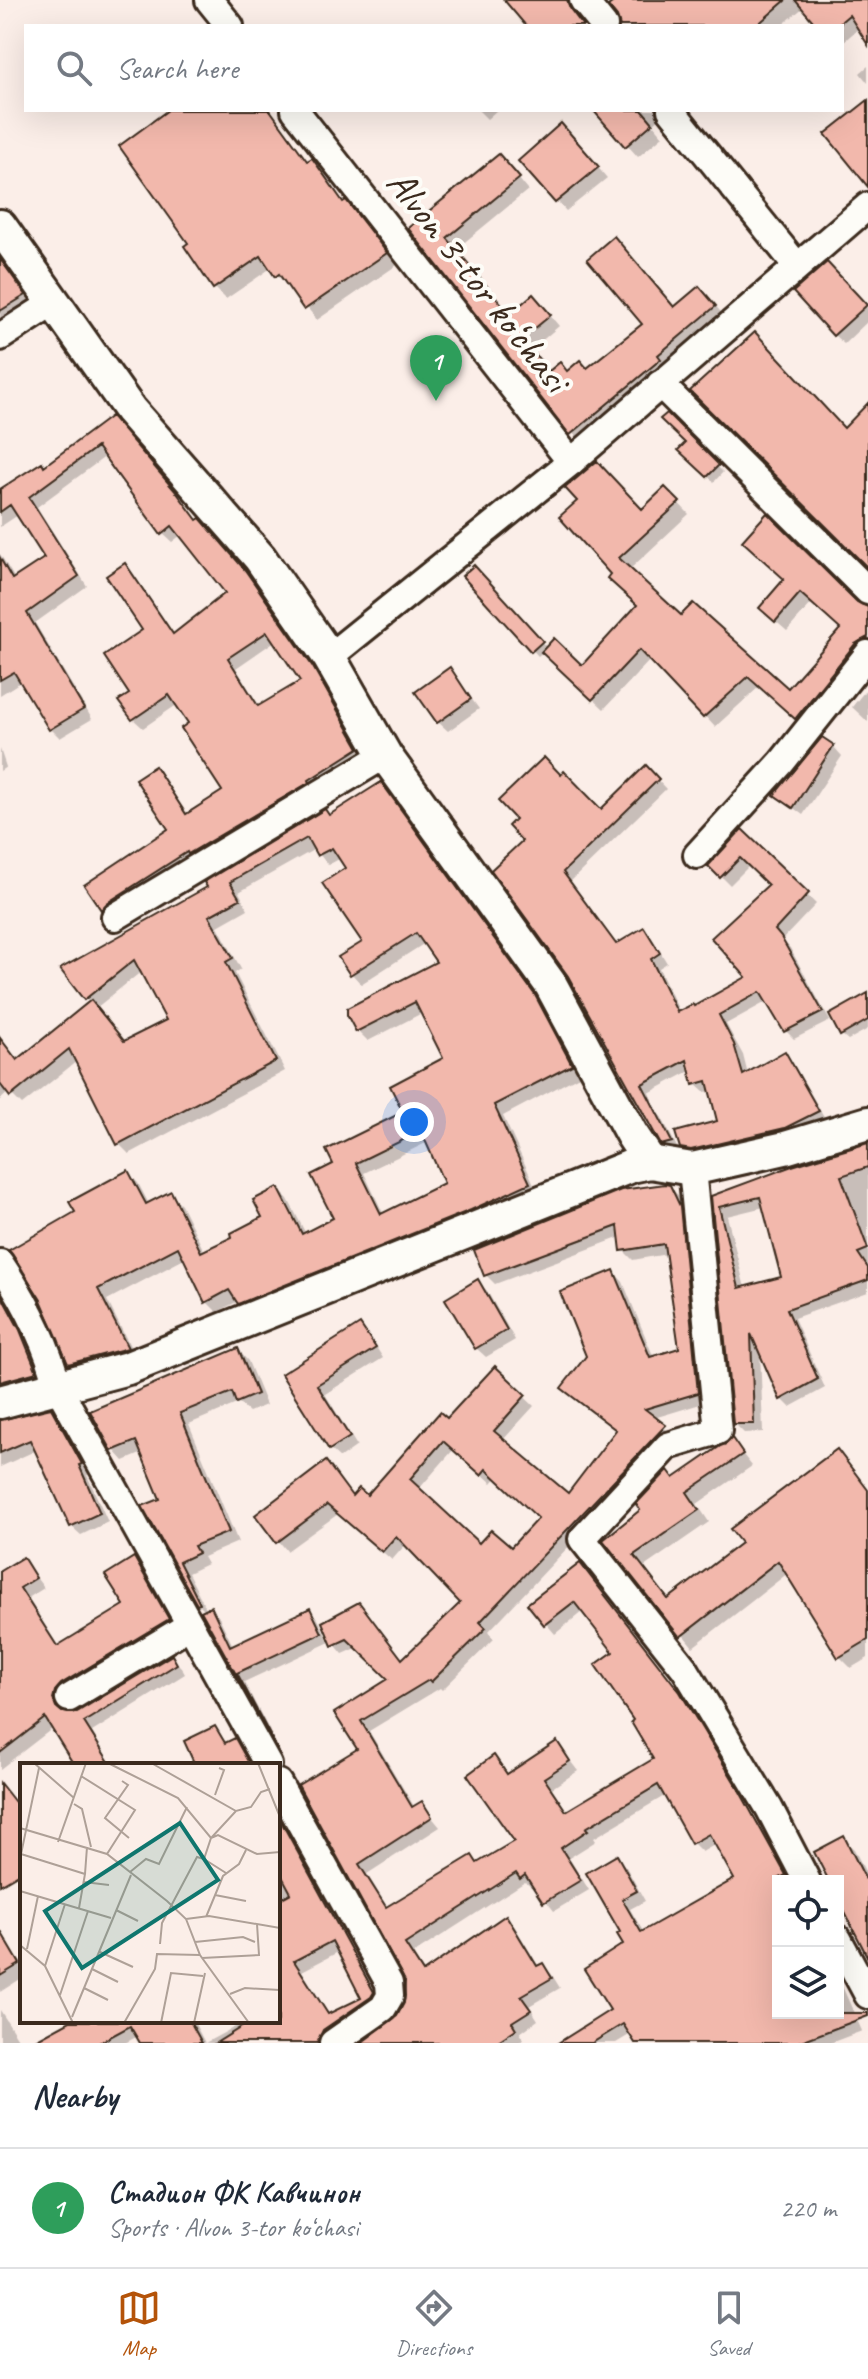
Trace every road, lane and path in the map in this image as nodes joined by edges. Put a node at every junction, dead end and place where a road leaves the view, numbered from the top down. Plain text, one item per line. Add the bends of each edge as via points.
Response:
1 (209, 0) edge
2 (583, 0) edge
3 (228, 24) edge
4 (602, 24) edge
5 (297, 112) edge
6 (673, 112) edge
7 (868, 206) edge
8 (0, 226) edge
9 (797, 266) junction
10 (53, 303) junction
11 (0, 337) edge
12 (660, 384) junction
13 (571, 462) junction
14 (868, 591) edge
15 (868, 654) edge
16 (329, 657) junction
17 (385, 755) junction
18 (697, 855) dead end
19 (115, 917) dead end
20 (868, 1123) edge
21 (650, 1162) junction
22 (692, 1169) junction
23 (0, 1263) edge
24 (58, 1387) junction
25 (0, 1402) edge
26 (190, 1625) junction
27 (69, 1698) dead end
28 (267, 1763) edge
29 (280, 1787) edge
30 (804, 1875) edge
31 (842, 1947) edge
32 (868, 1995) edge
33 (333, 2043) edge

1 - 3 street
2 - 4 street
5 - 13 street, Alvon 3-tor ko‘chasi
6 - 9 street
7 - 9 street
8 - 10 street
9 - 12 street
10 - 11 street
10 - 16 street via 130,410 260,558
12 - 13 street
12 - 14 street
13 - 16 street
15 - 18 street via 782,762
16 - 17 street
17 - 19 street
17 - 21 street via 551,985
20 - 22 street
21 - 22 street
21 - 24 street via 128,1368
22 - 30 street via 718,1431 668,1446 582,1539 685,1669
23 - 24 street via 25,1301
24 - 25 street
24 - 26 street
26 - 27 street
26 - 28 street
29 - 33 street via 389,1983 390,1996 383,2008
31 - 32 street

